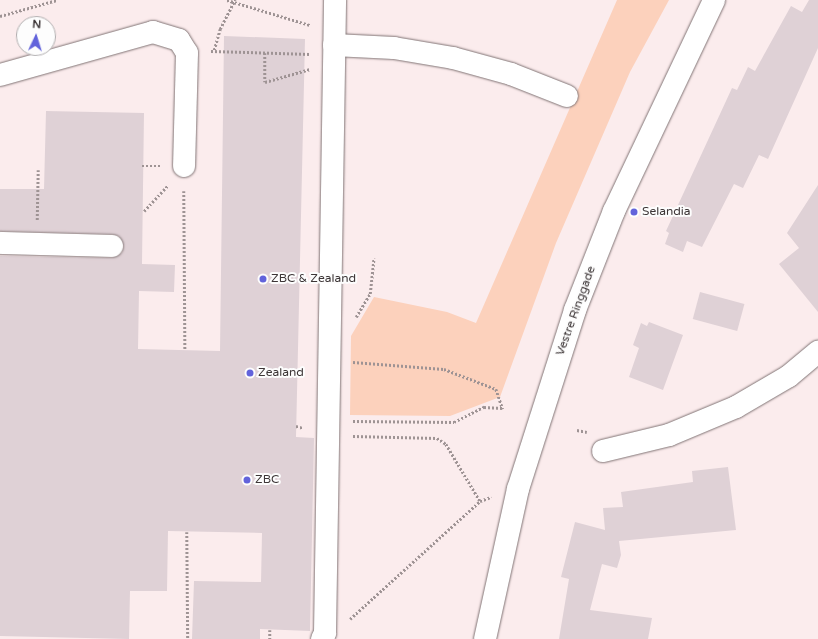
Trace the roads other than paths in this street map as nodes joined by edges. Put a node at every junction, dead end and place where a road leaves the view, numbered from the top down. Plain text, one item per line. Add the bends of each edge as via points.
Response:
1 (335, 0) edge
2 (714, 0) edge
3 (334, 44) junction
4 (0, 75) edge
5 (567, 96) dead end
6 (184, 166) road end
7 (0, 243) edge
8 (112, 246) dead end
9 (818, 352) edge
10 (603, 451) dead end
11 (323, 636) edge
12 (485, 639) edge

1 - 3 street
2 - 12 street, Vestre Ringgade via 614,211 575,310 518,490
3 - 5 street via 394,48 453,58 511,74
3 - 11 street
4 - 6 street via 153,32 178,40 187,53
7 - 8 street
9 - 10 street via 788,376 736,407 669,435

